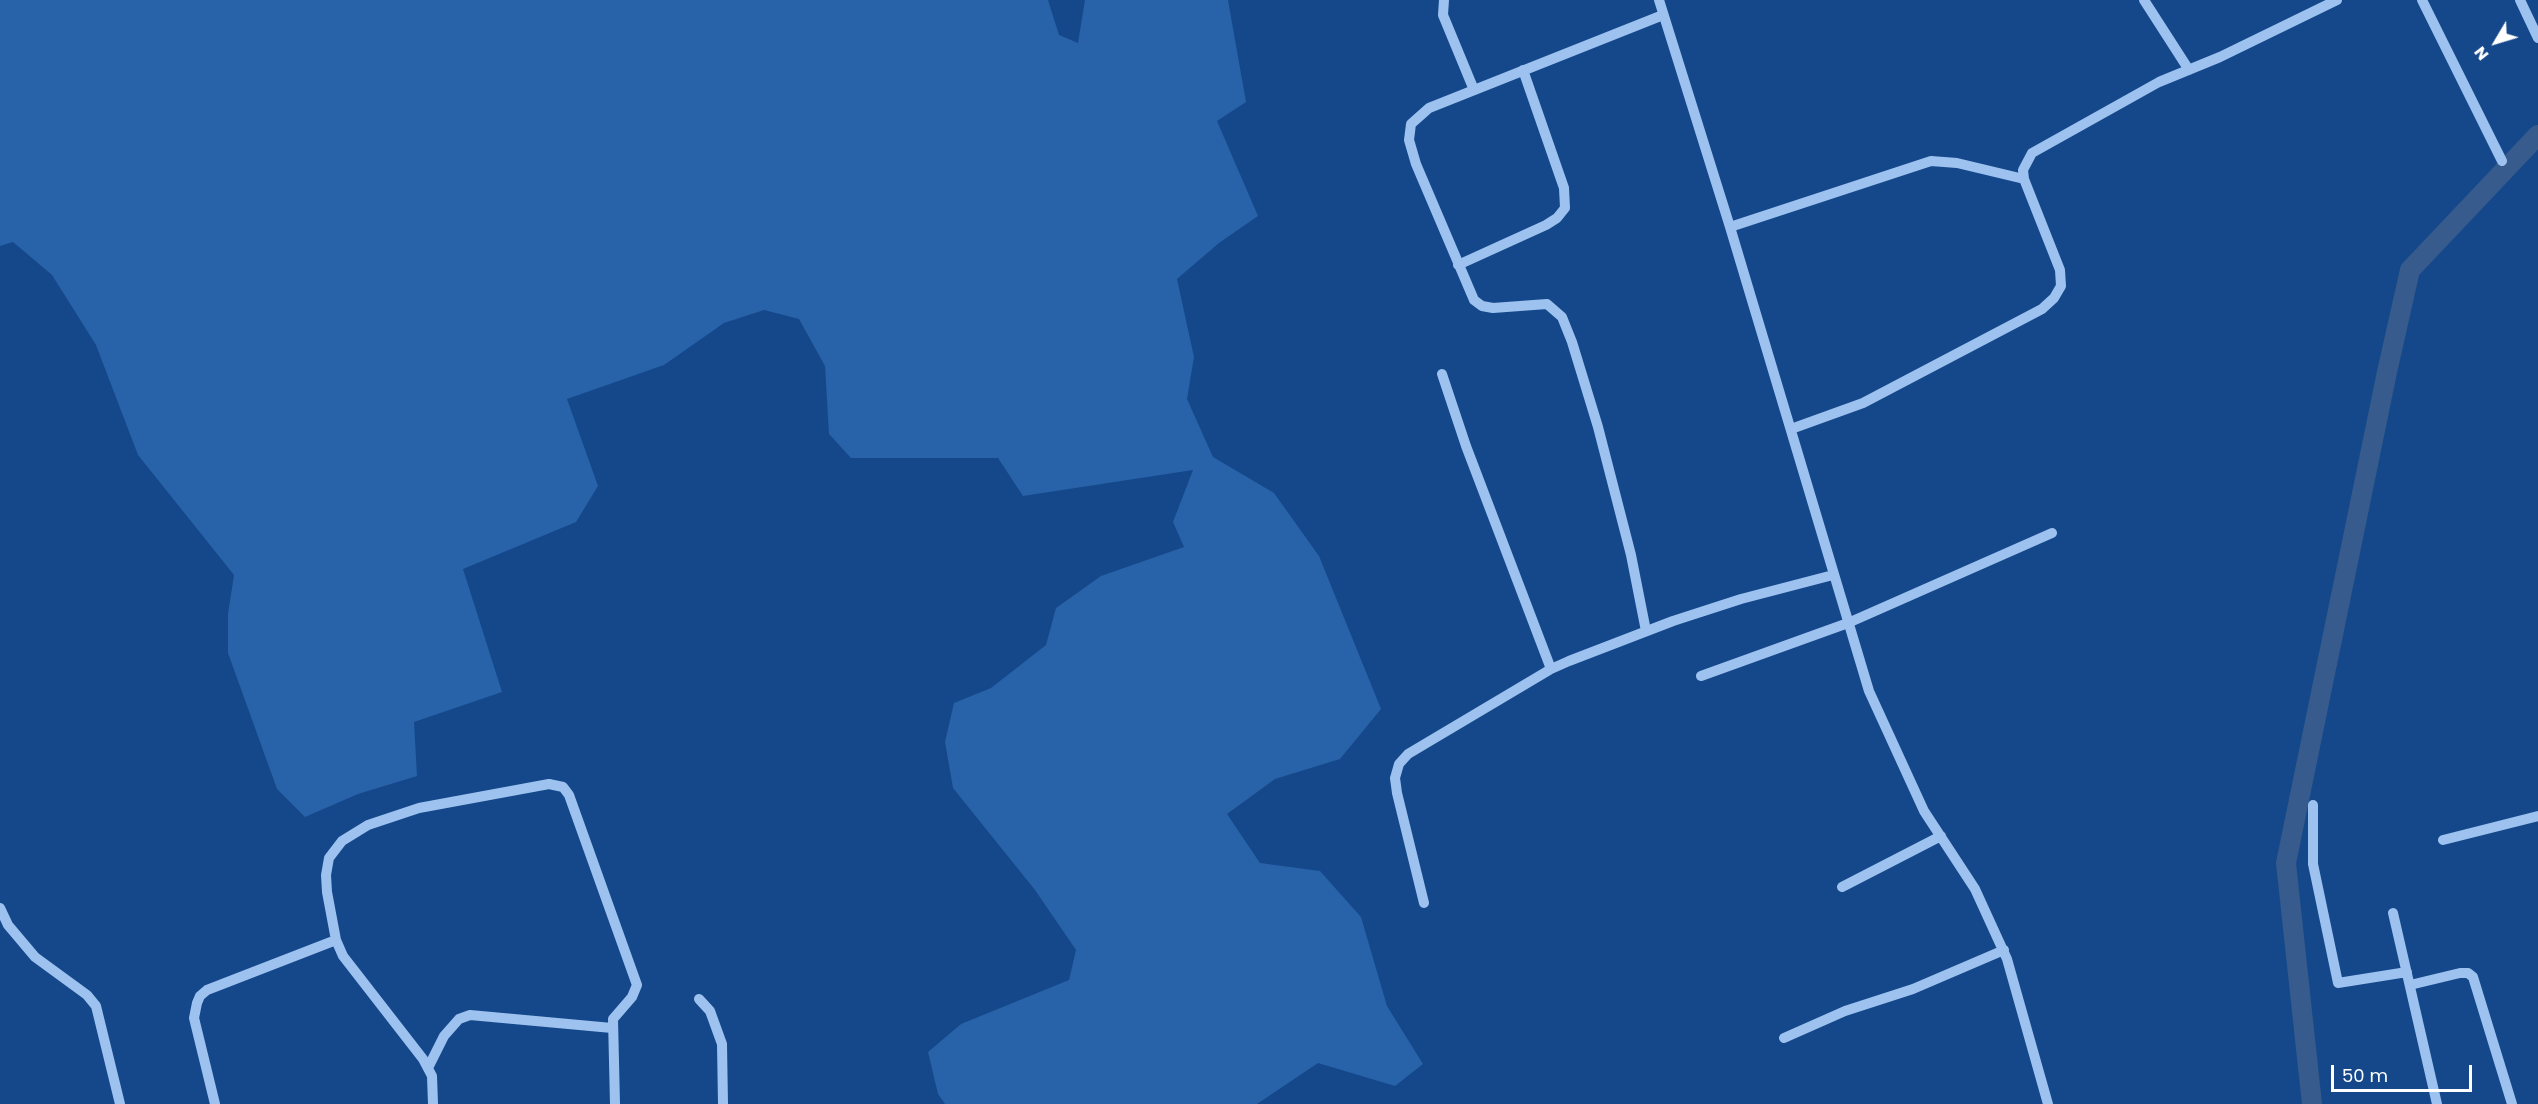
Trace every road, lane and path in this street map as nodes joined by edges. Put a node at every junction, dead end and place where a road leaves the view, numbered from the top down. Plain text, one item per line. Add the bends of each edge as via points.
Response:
1 (1444, 0) edge
2 (1659, 0) edge
3 (2144, 0) edge
4 (2337, 0) edge
5 (2422, 0) edge
6 (2520, 0) edge
7 (1663, 15) junction
8 (2538, 38) edge
9 (1523, 70) junction
10 (2189, 70) junction
11 (1474, 90) junction
12 (2502, 161) dead end
13 (2024, 179) junction
14 (1730, 227) junction
15 (1458, 265) junction
16 (1443, 374) dead end
17 (1791, 429) junction
18 (2052, 533) dead end
19 (1833, 575) junction
20 (1848, 623) junction
21 (1646, 631) junction
22 (1551, 669) junction
23 (1701, 676) dead end
24 (2313, 805) dead end
25 (2538, 816) edge
26 (1941, 836) junction
27 (2443, 840) dead end
28 (1842, 887) dead end
29 (1424, 903) dead end
30 (0, 908) edge
31 (2393, 913) dead end
32 (336, 940) junction
33 (2004, 950) junction
34 (2407, 972) junction
35 (2410, 985) junction
36 (699, 999) dead end
37 (612, 1028) junction
38 (1784, 1038) dead end
39 (428, 1068) junction
40 (120, 1104) edge
41 (215, 1104) edge
42 (433, 1104) edge
43 (615, 1104) edge
44 (723, 1104) edge
45 (2048, 1104) edge
46 (2438, 1104) edge
47 (2512, 1104) edge

1 - 11 street via 1443,15
2 - 7 street
3 - 10 street
4 - 10 street
5 - 12 street
6 - 8 street
7 - 9 street
7 - 14 street
9 - 11 street
9 - 15 street via 1564,188 1565,208 1546,225
10 - 13 street via 2130,97 2032,153 2023,170
11 - 15 street via 1419,114 1411,124 1409,140
13 - 14 street via 1958,163 1931,161
13 - 17 street via 2060,270 2061,286 2054,298 2042,309 1863,403
14 - 17 street
15 - 21 street via 1470,293 1482,306 1547,304 1562,317 1598,427
16 - 22 street via 1466,446
17 - 19 street
18 - 20 street
19 - 20 street
19 - 21 street via 1742,599
20 - 23 street
20 - 26 street via 1869,691 1924,811
21 - 22 street
22 - 29 street via 1408,754 1399,764 1395,778 1397,793
24 - 34 street via 2313,864 2338,983
25 - 27 street
26 - 28 street
26 - 33 street via 1975,889
30 - 40 street via 8,925 35,957 96,1006
31 - 34 street
32 - 37 street via 326,875 329,858 342,841 368,825 419,808 558,785 569,795 637,985 613,1019
32 - 39 street via 343,956
32 - 41 street via 200,996 194,1018
33 - 38 street
33 - 45 street
34 - 35 street
35 - 46 street
35 - 47 street via 2460,973 2472,977
36 - 44 street via 710,1011 722,1044
37 - 39 street via 470,1014 459,1019 444,1036
37 - 43 street
39 - 42 street

